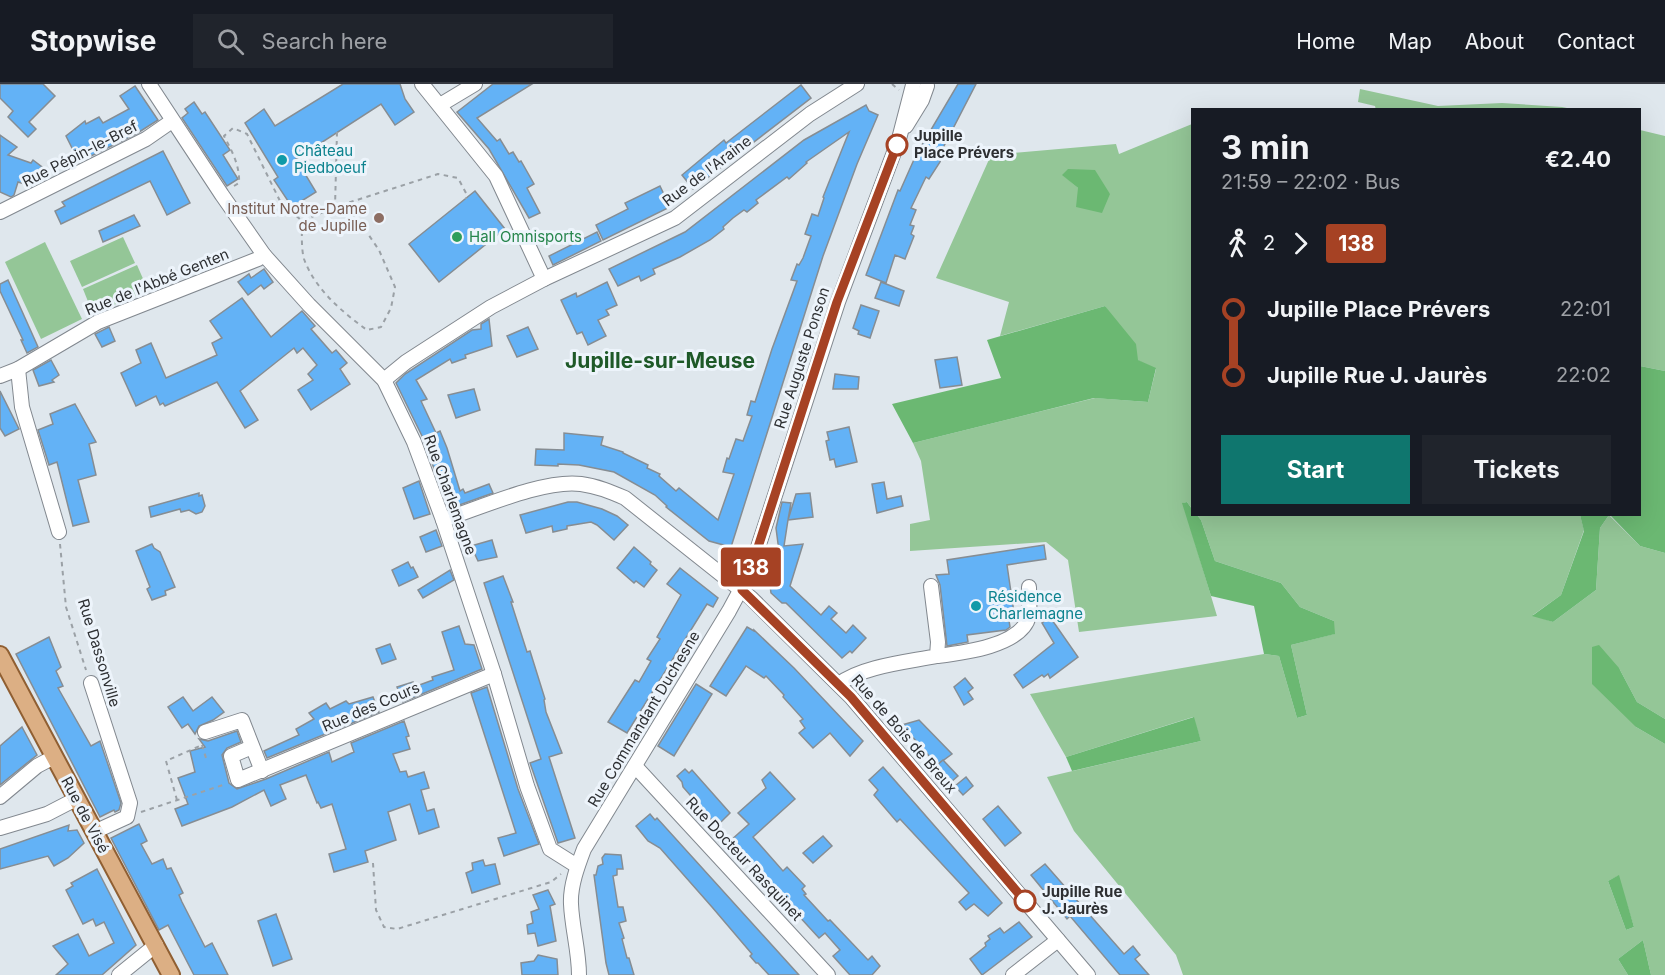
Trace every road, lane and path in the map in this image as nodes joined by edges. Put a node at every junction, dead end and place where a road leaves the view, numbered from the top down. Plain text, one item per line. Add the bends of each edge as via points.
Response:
1 (149, 84) edge
2 (422, 84) edge
3 (475, 84) edge
4 (857, 84) edge
5 (921, 85) edge
6 (440, 105) junction
7 (172, 121) junction
8 (337, 132) dead end
9 (222, 195) junction
10 (466, 199) dead end
11 (4, 207) edge
12 (334, 207) junction
13 (302, 220) junction
14 (264, 255) junction
15 (544, 279) junction
16 (18, 369) junction
17 (0, 376) edge
18 (384, 380) junction
19 (443, 520) junction
20 (59, 532) joint
21 (931, 586) dead end
22 (1029, 587) dead end
23 (742, 590) junction
24 (0, 655) edge
25 (937, 656) junction
26 (494, 674) junction
27 (90, 683) joint
28 (839, 684) junction
29 (205, 732) dead end
30 (252, 747) junction
31 (54, 757) junction
32 (206, 758) dead end
33 (635, 766) junction
34 (261, 771) junction
35 (238, 780) junction
36 (0, 797) edge
37 (76, 799) junction
38 (177, 800) junction
39 (129, 810) junction
40 (0, 828) edge
41 (94, 832) junction
42 (373, 863) dead end
43 (575, 866) junction
44 (1058, 940) junction
45 (156, 945) junction
46 (119, 975) edge
47 (171, 975) edge
48 (579, 975) edge
49 (828, 975) edge
50 (1013, 975) edge
51 (1088, 975) edge

1 - 7 street, Rue Charlemagne
2 - 6 street
3 - 6 street
4 - 15 street, Rue de l'Araine via 810,114 675,218
5 - 23 street, Rue Auguste Ponson via 837,302
6 - 15 street via 496,176
7 - 9 street, Rue Charlemagne
7 - 11 street, Rue Pépin-le-Bref via 146,139
8 - 12 path
9 - 13 path via 239,183 240,173 224,136 233,128 247,134 280,201
9 - 14 street, Rue Charlemagne
10 - 12 path via 458,178 438,174
12 - 13 path
12 - 13 path via 357,218 379,250 395,287 391,308 381,327 367,330 322,291 304,258
14 - 16 street, Rue de l'Abbé Genten via 98,322
14 - 18 street, Rue Charlemagne
15 - 18 street, Rue de l'Araine via 491,307
16 - 17 street, Rue de l'Abbé Genten
16 - 20 street via 22,407
18 - 19 street, Rue Charlemagne
19 - 23 street, Rue de Bois de Breux via 556,483 603,488 625,498
19 - 26 street, Rue Charlemagne
20 - 27 path, Rue Dassonville via 66,607
21 - 25 street
22 - 25 street via 1029,617 1021,630 997,644
23 - 28 street, Rue de Bois de Breux
23 - 33 street, Rue Commandant Duchesne
24 - 31 main road, Rue de Visé
25 - 28 street via 864,672
26 - 34 street, Rue des Cours
26 - 43 street, Rue Charlemagne via 550,849
27 - 39 street, Rue Dassonville
28 - 44 street, Rue de Bois de Breux
29 - 30 street via 242,720
30 - 34 street
30 - 35 street via 231,756
31 - 36 street
31 - 37 main road, Rue de Visé
32 - 38 path via 202,745 166,761
33 - 43 street, Rue Commandant Duchesne
33 - 49 street, Rue Docteur Rasquinet
34 - 35 street, Rue des Cours
35 - 38 path
37 - 40 street via 47,814
37 - 41 main road, Rue de Visé
38 - 39 path
39 - 41 street
41 - 45 main road, Rue de Visé
42 - 43 path via 376,910 384,927 397,929 551,882
43 - 48 street via 570,902
44 - 50 street
44 - 51 street, Rue de Bois de Breux
45 - 46 street
45 - 47 main road, Rue de Visé

